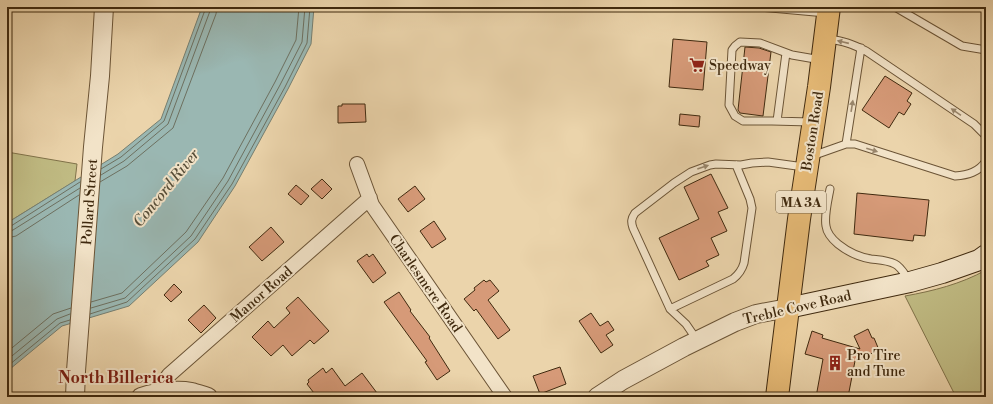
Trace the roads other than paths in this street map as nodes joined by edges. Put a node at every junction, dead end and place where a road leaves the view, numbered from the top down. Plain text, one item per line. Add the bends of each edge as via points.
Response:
1 (104, 7) edge
2 (760, 7) edge
3 (895, 7) edge
4 (782, 8) edge
5 (828, 10) edge
6 (825, 39) junction
7 (861, 48) junction
8 (986, 50) edge
9 (786, 53) junction
10 (822, 60) junction
11 (777, 121) junction
12 (813, 123) junction
13 (986, 136) edge
14 (846, 144) junction
15 (986, 161) edge
16 (807, 162) junction
17 (357, 164) dead end
18 (736, 165) junction
19 (830, 189) dead end
20 (370, 198) junction
21 (986, 255) edge
22 (910, 282) junction
23 (788, 308) junction
24 (670, 309) junction
25 (697, 340) junction
26 (149, 395) edge
27 (75, 397) edge
28 (208, 397) edge
29 (505, 397) edge
30 (597, 397) edge
31 (777, 397) edge

1 - 27 street, Pollard Street
2 - 4 lane
3 - 8 lane via 962,46
4 - 5 lane
5 - 6 main road, Boston Road / MA 3A
7 -> 6 lane via 843,41
6 - 10 main road, Boston Road / MA 3A
13 -> 7 lane via 974,124
14 -> 7 lane
9 - 10 lane
9 - 11 lane
9 - 11 lane via 760,42 740,42 732,50 729,105 735,116 743,121
10 - 12 main road, Boston Road / MA 3A
11 - 12 lane
12 - 16 main road, Boston Road / MA 3A
14 -> 15 lane via 855,144 955,176 975,171
14 - 16 lane
16 - 18 lane
16 - 23 main road, Boston Road / MA 3A
17 - 20 street, Charlesmere Road
18 - 24 lane via 752,208 742,269 733,279
24 -> 18 lane via 633,228 632,217 691,172 716,164
19 - 22 lane via 826,216 829,235 853,255 896,265
20 - 26 street, Manor Road
20 - 29 street, Charlesmere Road via 372,205
21 - 22 main road, Treble Cove Road via 979,260
22 - 23 main road, Treble Cove Road
23 - 25 street, Treble Cove Road via 756,314
23 - 31 main road, Boston Road / MA 3A
24 - 25 lane via 686,324
25 - 30 street, Treble Cove Road
26 - 28 street via 172,391 191,392

